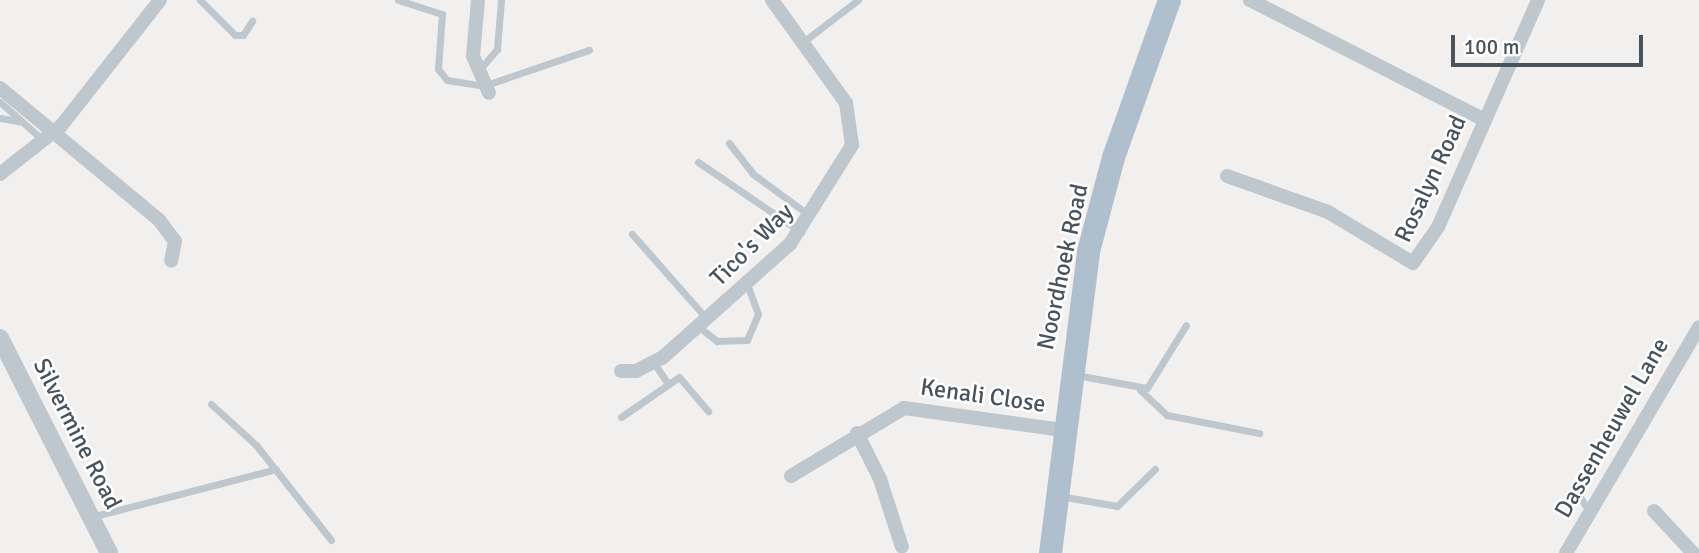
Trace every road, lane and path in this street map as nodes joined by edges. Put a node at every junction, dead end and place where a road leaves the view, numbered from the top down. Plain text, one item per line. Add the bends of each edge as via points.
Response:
1 (160, 0) edge
2 (200, 0) edge
3 (398, 0) edge
4 (478, 0) edge
5 (501, 0) edge
6 (772, 0) edge
7 (858, 0) edge
8 (1169, 0) edge
9 (1250, 0) edge
10 (1538, 0) edge
11 (252, 21) dead end
12 (803, 42) junction
13 (589, 50) dead end
14 (475, 70) junction
15 (0, 88) edge
16 (486, 90) junction
17 (0, 102) edge
18 (0, 118) edge
19 (1484, 120) junction
20 (23, 122) junction
21 (48, 138) junction
22 (729, 144) dead end
23 (698, 162) dead end
24 (0, 174) edge
25 (1227, 176) dead end
26 (812, 217) junction
27 (801, 233) junction
28 (632, 234) dead end
29 (170, 261) dead end
30 (747, 284) junction
31 (703, 323) junction
32 (1186, 325) dead end
33 (1697, 336) edge
34 (0, 338) edge
35 (654, 363) junction
36 (621, 371) dead end
37 (1068, 374) junction
38 (666, 382) junction
39 (1140, 390) junction
40 (211, 404) dead end
41 (708, 411) dead end
42 (621, 417) dead end
43 (1062, 430) junction
44 (857, 433) junction
45 (1259, 433) dead end
46 (276, 469) junction
47 (1155, 469) dead end
48 (791, 476) dead end
49 (1573, 486) dead end
50 (1056, 495) junction
51 (1654, 510) dead end
52 (1589, 511) junction
53 (91, 517) junction
54 (331, 540) dead end
55 (902, 547) dead end
56 (109, 553) edge
57 (1050, 553) edge
58 (1566, 553) edge
59 (1693, 553) edge

1 - 21 street
2 - 11 lane via 235,35 243,35
3 - 16 lane via 442,14 439,74
4 - 14 street
5 - 14 lane via 494,56
6 - 12 street, Tico's Way
7 - 12 lane
8 - 37 main road, Noordhoek Road via 1101,201
9 - 19 street
10 - 19 street, Rosalyn Road
12 - 26 street, Tico's Way via 846,103 854,126 852,145
13 - 16 lane
14 - 16 street
15 - 21 street
17 - 20 lane
18 - 20 lane
19 - 25 street, Rosalyn Road via 1438,227 1413,263 1328,212
20 - 21 lane
21 - 24 street
21 - 29 street via 168,229 176,249
22 - 26 lane via 753,174
23 - 27 lane
26 - 27 street, Tico's Way
27 - 30 street, Tico's Way
28 - 31 lane
30 - 31 street, Tico's Way
30 - 31 lane via 758,314 747,340 718,341
31 - 35 street, Tico's Way
32 - 39 lane via 1153,383
33 - 52 street, Dassenheuwel Lane
34 - 53 street, Silvermine Road
35 - 36 street, Tico's Way
35 - 38 lane
37 - 39 lane
37 - 43 main road, Noordhoek Road
38 - 41 lane via 686,379
38 - 42 lane
39 - 45 lane via 1167,415
40 - 46 lane
43 - 44 street, Kenali Close via 913,407 895,410
43 - 50 main road, Noordhoek Road
44 - 48 street, Kenali Close
44 - 55 street via 880,479
46 - 53 lane
46 - 54 lane
47 - 50 lane via 1117,506
49 - 52 lane
50 - 57 main road, Noordhoek Road
51 - 59 street
52 - 58 street, Dassenheuwel Lane
53 - 56 street, Silvermine Road

